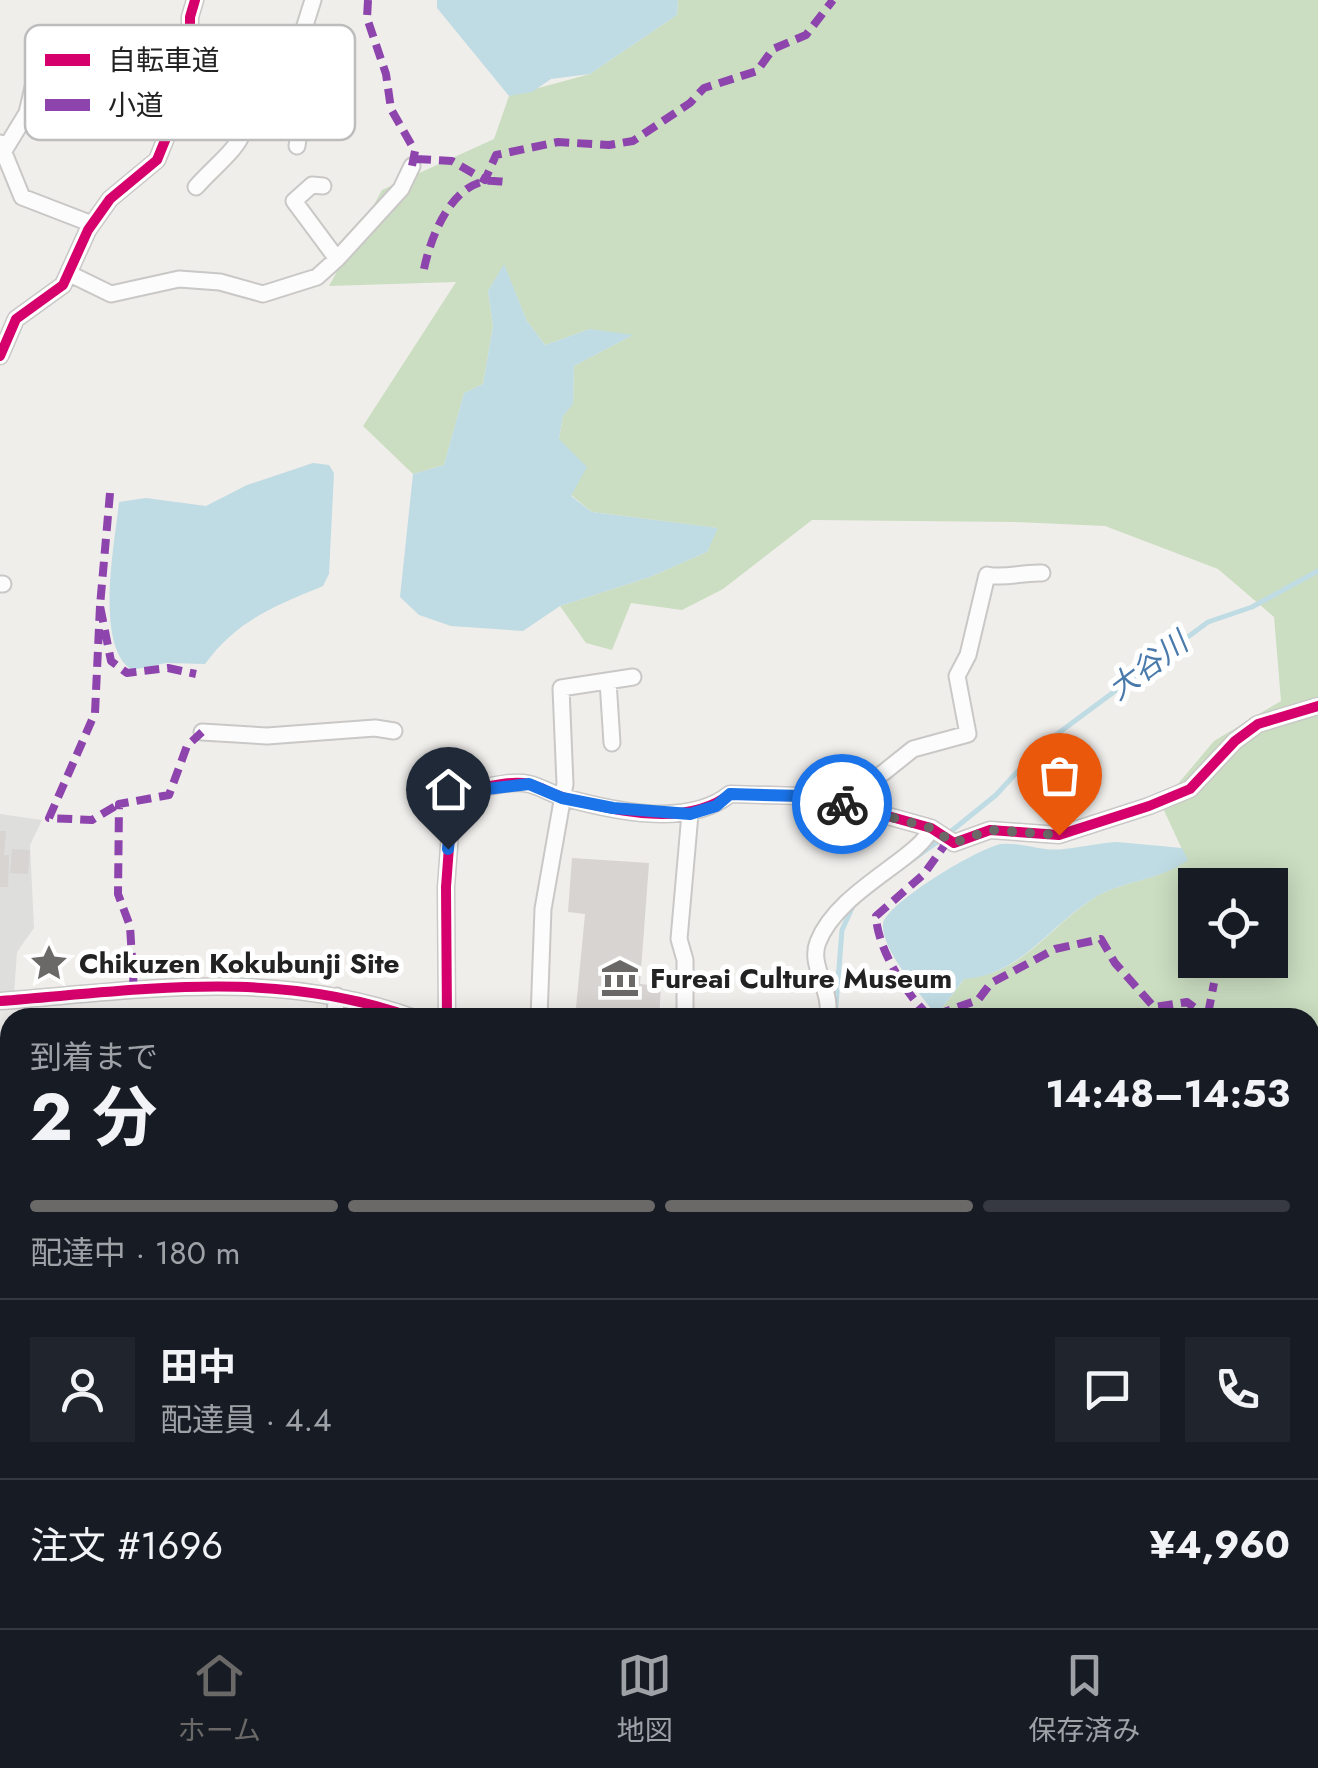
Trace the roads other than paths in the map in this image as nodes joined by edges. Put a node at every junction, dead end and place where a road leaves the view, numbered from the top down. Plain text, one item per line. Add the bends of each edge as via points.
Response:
1 (195, 0) edge
2 (313, 0) edge
3 (190, 25) edge
4 (307, 25) edge
5 (25, 116) edge
6 (165, 140) edge
7 (237, 140) edge
8 (298, 140) edge
9 (2, 146) edge
10 (297, 146) dead end
11 (412, 166) dead end
12 (323, 186) dead end
13 (196, 187) dead end
14 (92, 224) junction
15 (337, 259) junction
16 (70, 274) junction
17 (0, 356) edge
18 (1042, 573) dead end
19 (633, 678) dead end
20 (608, 681) junction
21 (1318, 706) edge
22 (394, 731) dead end
23 (202, 732) dead end
24 (612, 743) dead end
25 (562, 798) junction
26 (834, 801) junction
27 (690, 814) junction
28 (931, 828) junction
29 (337, 996) junction
30 (0, 1001) edge
31 (335, 1008) edge
32 (379, 1008) edge
33 (447, 1008) edge
34 (539, 1008) edge
35 (684, 1008) edge
36 (827, 1008) edge

1 - 3 street
2 - 4 street
5 - 9 street
6 - 14 street via 157,160 110,199
7 - 13 street
8 - 10 street
9 - 14 street via 22,197
11 - 15 street via 400,189
12 - 15 street via 312,185 294,201
14 - 16 street
15 - 16 street via 317,277 263,294 179,279 111,294
16 - 17 street via 46,302 16,319
18 - 26 street via 987,575 957,676 968,734 913,749
19 - 20 street
20 - 24 street
20 - 25 street via 562,688
21 - 28 street via 1258,724 1190,789 1089,829 1035,836 990,830 954,843
22 - 23 street
25 - 27 street
25 - 33 street via 522,784 453,793
25 - 34 street via 544,909
26 - 27 street via 730,794
26 - 28 street
27 - 35 street via 679,939 686,960
28 - 36 street via 850,896 817,943
29 - 30 street via 274,985
29 - 31 street
29 - 32 street

